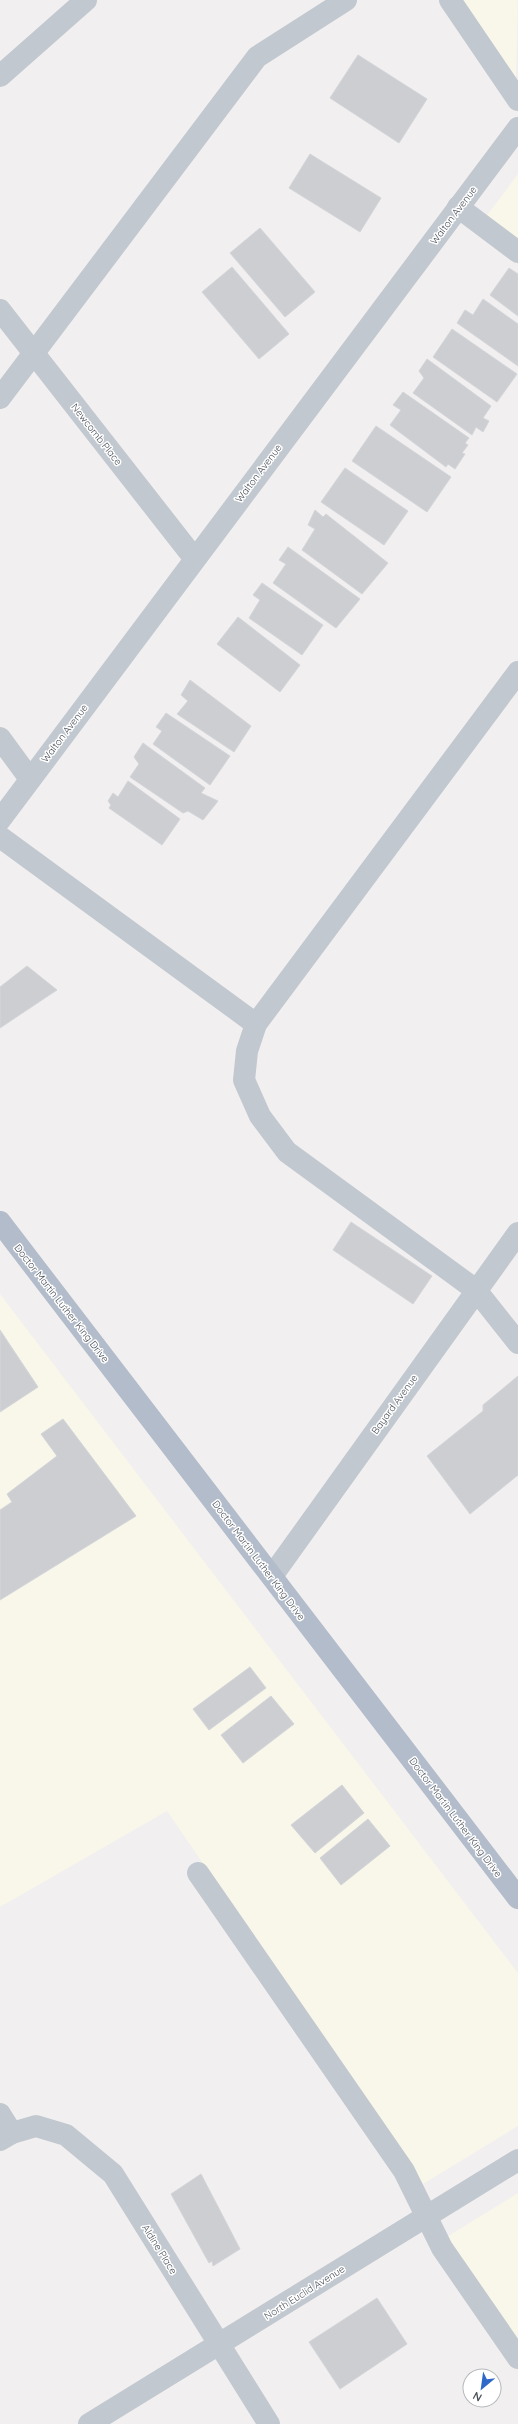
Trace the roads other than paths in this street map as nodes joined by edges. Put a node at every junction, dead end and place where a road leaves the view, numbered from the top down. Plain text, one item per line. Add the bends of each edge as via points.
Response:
1 (86, 0) edge
2 (346, 0) edge
3 (450, 0) edge
4 (0, 76) edge
5 (518, 100) edge
6 (518, 128) edge
7 (458, 208) junction
8 (518, 252) edge
9 (0, 310) edge
10 (34, 352) junction
11 (0, 398) edge
12 (194, 558) junction
13 (518, 672) edge
14 (0, 738) edge
15 (30, 779) junction
16 (0, 820) edge
17 (0, 837) edge
18 (256, 1024) junction
19 (0, 1222) edge
20 (518, 1233) edge
21 (476, 1290) junction
22 (518, 1343) edge
23 (272, 1576) junction
24 (198, 1873) dead end
25 (518, 1898) edge
26 (0, 2114) edge
27 (6, 2137) edge
28 (518, 2160) edge
29 (426, 2216) junction
30 (219, 2344) junction
31 (518, 2358) edge
32 (89, 2424) edge
33 (268, 2424) edge

1 - 4 street
2 - 10 street via 257,57
3 - 5 street
6 - 7 street, Walton Avenue
7 - 8 street
7 - 12 street, Walton Avenue
9 - 10 street, Newcomb Place
10 - 11 street
10 - 12 street, Newcomb Place
12 - 15 street, Walton Avenue
13 - 18 street
14 - 15 street
15 - 16 street, Walton Avenue
17 - 18 street
18 - 21 street via 246,1051 244,1080 260,1116 287,1152
19 - 23 main road, Doctor Martin Luther King Drive
20 - 21 street, Bayard Avenue
21 - 22 street
21 - 23 street, Bayard Avenue
23 - 25 main road, Doctor Martin Luther King Drive
24 - 29 street via 404,2171
26 - 27 street
27 - 30 street, Aldine Place via 36,2126 66,2135 113,2174
28 - 29 street, North Euclid Avenue
29 - 30 street, North Euclid Avenue
29 - 31 street via 442,2248
30 - 32 street, North Euclid Avenue
30 - 33 street, Aldine Place

